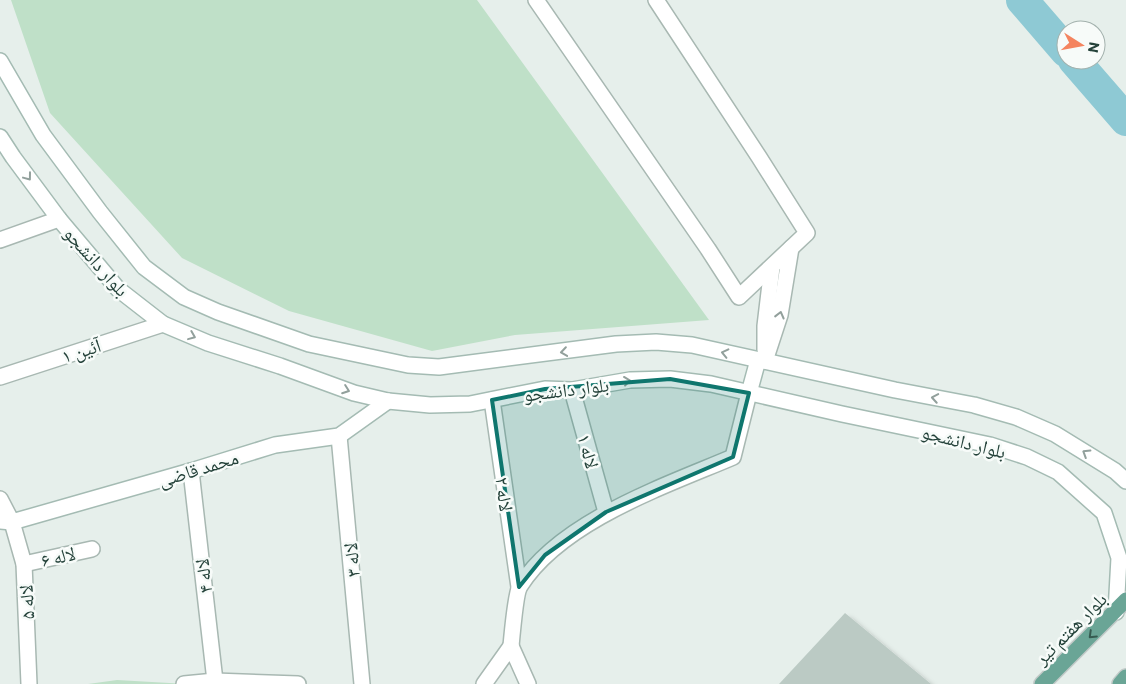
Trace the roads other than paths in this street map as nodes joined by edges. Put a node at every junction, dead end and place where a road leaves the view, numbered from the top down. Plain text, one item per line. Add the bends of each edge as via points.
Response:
1 (536, 0) edge
2 (656, 0) edge
3 (0, 61) edge
4 (0, 137) edge
5 (59, 219) junction
6 (0, 240) edge
7 (791, 248) junction
8 (772, 267) junction
9 (162, 324) junction
10 (761, 361) junction
11 (0, 377) edge
12 (572, 390) junction
13 (749, 393) junction
14 (492, 400) junction
15 (388, 401) junction
16 (339, 436) junction
17 (190, 471) junction
18 (1126, 481) edge
19 (0, 499) edge
20 (606, 512) junction
21 (6, 522) edge
22 (92, 549) dead end
23 (24, 564) junction
24 (519, 587) junction
25 (1126, 600) edge
26 (1116, 612) junction
27 (511, 646) junction
28 (1126, 677) edge
29 (215, 680) junction
30 (29, 684) edge
31 (184, 684) edge
32 (298, 684) edge
33 (362, 684) edge
34 (484, 684) edge
35 (528, 684) edge
36 (1042, 684) edge
37 (1120, 684) edge

1 - 8 street via 739,297
2 - 7 street via 807,233
10 -> 3 street, بلوار دانشجو via 692,345 656,342 616,344 439,367 408,365 309,344 218,312 184,297 144,267 43,135
4 -> 5 street, بلوار دانشجو
5 - 6 street
5 - 9 street, بلوار دانشجو via 118,289
7 - 8 street
10 -> 7 street via 780,315
8 - 10 street
9 - 11 street, آئین ۱
9 -> 15 street, بلوار دانشجو via 354,393
10 - 13 street
18 -> 10 street, بلوار دانشجو via 1055,434 1016,417 974,405
12 -> 13 street, بلوار دانشجو via 630,380 670,380 711,384
12 - 14 street, بلوار دانشجو via 545,389
12 - 20 street, لاله ۱
13 - 20 street via 733,457
13 - 26 street, بلوار دانشجو via 990,445 1027,457 1058,472 1104,513 1119,558
14 - 15 street, بلوار دانشجو via 430,405
14 - 24 street, لاله ۲
15 - 16 street, محمد قاضی
16 - 17 street, محمد قاضی via 275,445
16 - 33 street, لاله ۳
17 - 21 street, محمد قاضی
17 - 29 street, لاله ۴
19 - 21 street, لاله ۵
20 - 24 street via 545,555
21 - 23 street, لاله ۵
22 - 23 street, لاله ۶
23 - 30 street, لاله ۵
24 - 27 street, لاله ۲
25 - 26 main road, بلوار هفتم تیر
26 -> 36 main road, بلوار هفتم تیر
27 - 34 street
27 - 35 street
28 - 37 main road
29 - 31 street
29 - 32 street

